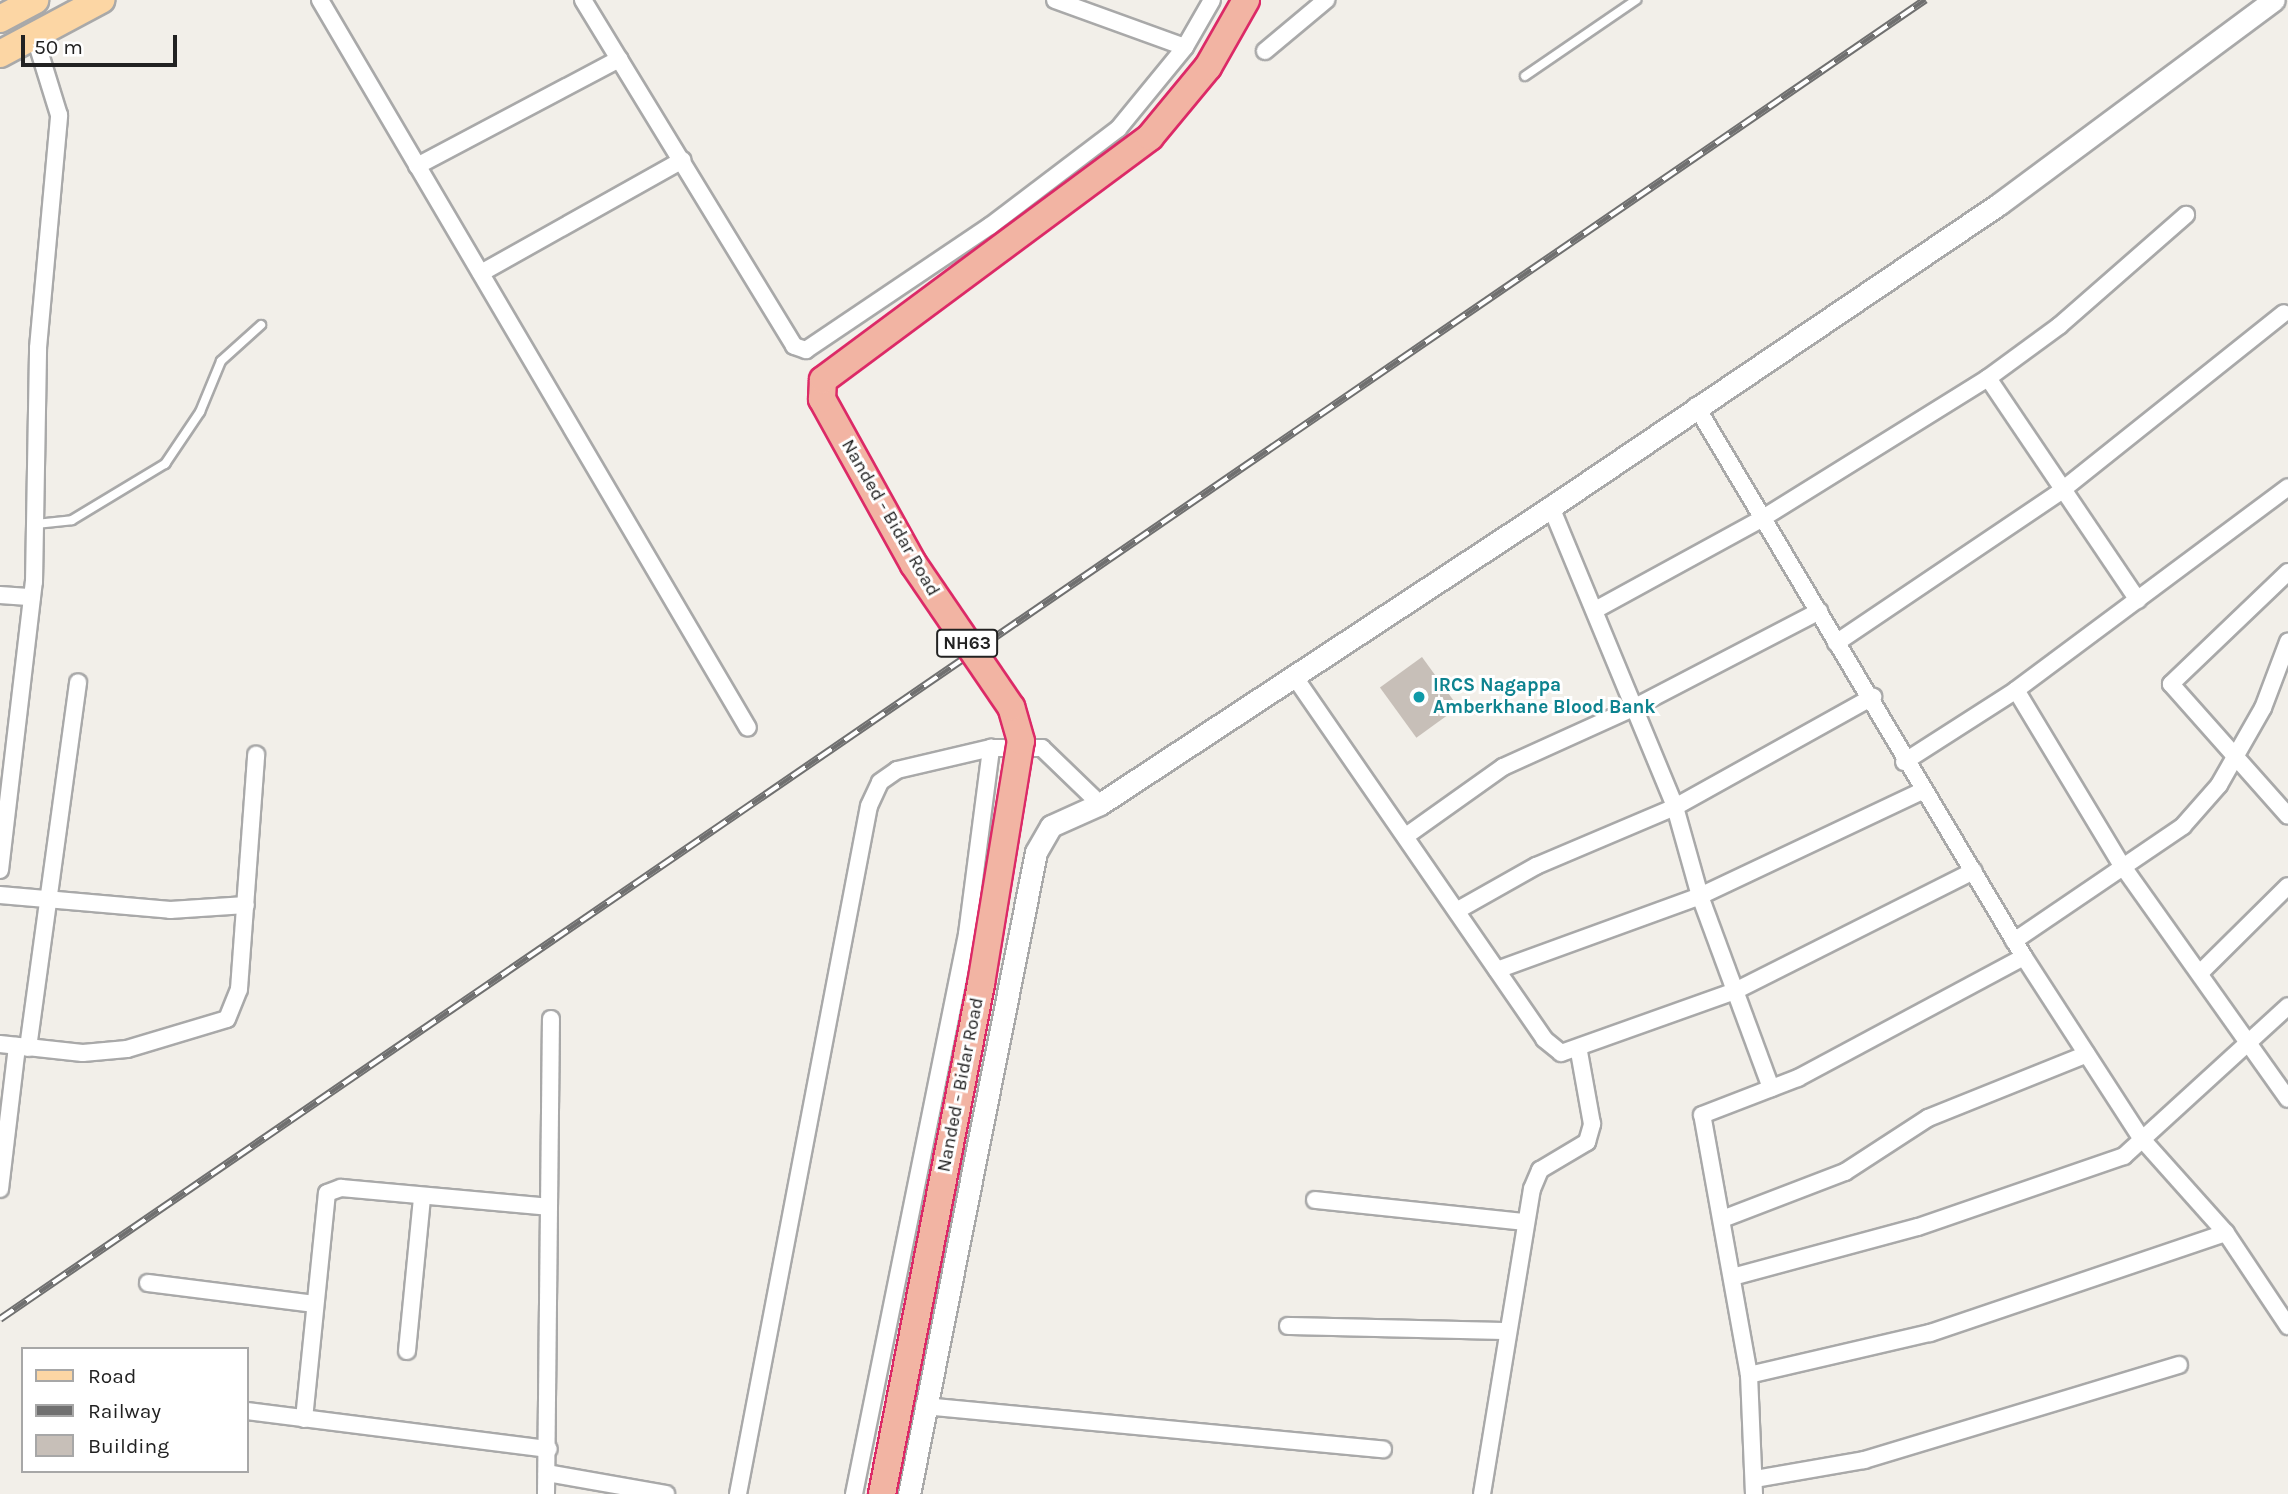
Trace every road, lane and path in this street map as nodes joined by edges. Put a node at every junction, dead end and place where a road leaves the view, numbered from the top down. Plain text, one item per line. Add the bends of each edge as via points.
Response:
1 (35, 0) edge
2 (101, 0) edge
3 (320, 0) edge
4 (583, 0) edge
5 (1055, 0) edge
6 (1212, 0) edge
7 (1246, 0) edge
8 (1326, 0) edge
9 (1636, 0) edge
10 (2274, 0) edge
11 (1, 16) edge
12 (34, 34) junction
13 (1185, 47) junction
14 (1265, 51) dead end
15 (0, 54) edge
16 (620, 59) junction
17 (1525, 76) dead end
18 (682, 160) junction
19 (417, 166) junction
20 (2186, 215) dead end
21 (481, 273) junction
22 (2284, 313) dead end
23 (261, 325) dead end
24 (1988, 378) junction
25 (1696, 406) junction
26 (2288, 487) edge
27 (2060, 491) junction
28 (1551, 507) junction
29 (1763, 518) junction
30 (36, 524) junction
31 (2288, 572) edge
32 (0, 595) edge
33 (32, 597) junction
34 (2138, 600) junction
35 (1597, 609) junction
36 (1819, 611) junction
37 (2288, 642) edge
38 (1836, 643) junction
39 (1294, 676) junction
40 (78, 682) dead end
41 (2016, 690) junction
42 (1873, 697) junction
43 (1633, 709) junction
44 (748, 728) dead end
45 (991, 748) junction
46 (256, 755) dead end
47 (2234, 760) junction
48 (1904, 762) junction
49 (1924, 790) junction
50 (1100, 804) junction
51 (1675, 807) junction
52 (2288, 816) edge
53 (1406, 836) junction
54 (2121, 864) junction
55 (0, 870) edge
56 (1973, 871) junction
57 (2288, 886) edge
58 (0, 895) edge
59 (1700, 896) junction
60 (48, 901) junction
61 (246, 905) junction
62 (1458, 910) junction
63 (2014, 941) junction
64 (2024, 957) junction
65 (1497, 970) junction
66 (2201, 972) junction
67 (1735, 991) junction
68 (2288, 1006) edge
69 (551, 1018) dead end
70 (2247, 1040) junction
71 (15, 1046) edge
72 (1579, 1052) junction
73 (2087, 1054) junction
74 (1771, 1088) junction
75 (2288, 1099) edge
76 (4, 1119) edge
77 (2141, 1138) junction
78 (0, 1189) edge
79 (422, 1198) junction
80 (1315, 1200) dead end
81 (548, 1207) junction
82 (1725, 1218) junction
83 (1525, 1223) junction
84 (2227, 1233) junction
85 (1736, 1276) junction
86 (148, 1283) dead end
87 (315, 1304) junction
88 (1288, 1326) dead end
89 (2288, 1326) edge
90 (1506, 1331) junction
91 (407, 1351) dead end
92 (2179, 1365) dead end
93 (1749, 1375) junction
94 (924, 1406) junction
95 (248, 1411) edge
96 (304, 1419) junction
97 (549, 1449) junction
98 (1383, 1449) dead end
99 (547, 1474) junction
100 (1754, 1486) edge
101 (546, 1494) edge
102 (666, 1494) edge
103 (738, 1494) edge
104 (854, 1494) edge
105 (882, 1494) edge
106 (909, 1494) edge
107 (1482, 1494) edge

1 - 11 main road
2 - 12 main road
3 - 19 street
4 - 16 street
5 - 13 street
6 - 13 street
7 - 105 highway, Nanded - Bidar Road / NH63, bridge via 1208,67 1150,137 823,380 829,411 914,565 1011,707 1021,741 981,984
8 - 14 street
9 - 17 lane
10 - 25 street via 1999,204
12 - 15 main road
12 - 30 street via 59,115 38,348
13 - 18 street via 1118,129 990,226 806,350 794,346
16 - 18 street
16 - 19 street
18 - 21 street
19 - 21 street
20 - 24 street via 2059,326
21 - 44 street
22 - 27 street
23 - 30 lane via 221,361 195,422 165,464 72,520
24 - 27 street
24 - 29 street
25 - 28 street
25 - 29 street
26 - 34 street
27 - 34 street
27 - 38 street
28 - 35 street
28 - 39 street
29 - 35 street
29 - 36 street
30 - 33 street
31 - 47 street via 2171,684
32 - 33 street
33 - 55 street
34 - 41 street
35 - 43 street
36 - 38 street
36 - 43 street
37 - 47 street via 2263,708
38 - 42 street
39 - 50 street
39 - 53 street
40 - 60 street
41 - 48 street
41 - 54 street
42 - 48 street
42 - 51 street
43 - 51 street
43 - 53 street via 1503,766
45 - 50 street via 1042,748
45 - 103 street via 897,770 880,782 869,806
45 - 104 street via 967,934
46 - 61 street
47 - 52 street
47 - 54 street via 2183,825
48 - 49 street
49 - 56 street
49 - 59 street
50 - 94 street via 1051,826 1035,852
51 - 59 street
51 - 62 street via 1536,866
53 - 62 street
54 - 63 street
54 - 66 street
56 - 63 street
56 - 67 street
57 - 66 street
58 - 60 street
59 - 65 street
59 - 67 street
60 - 61 street via 170,910
60 - 71 street
61 - 71 street via 239,989 227,1019 127,1049
62 - 65 street
63 - 64 street
64 - 73 street
64 - 74 street
65 - 72 street via 1544,1039 1561,1054
66 - 70 street
67 - 72 street
67 - 74 street
68 - 70 street
69 - 81 street
70 - 75 street
70 - 77 street
71 - 76 street
72 - 83 street via 1592,1124 1587,1142 1540,1170
73 - 77 street
73 - 82 street via 1928,1118 1845,1172
74 - 82 street via 1702,1115
76 - 78 street
77 - 84 street
77 - 85 street via 2124,1156 2012,1196
79 - 81 street
79 - 87 street via 341,1188 327,1193
79 - 91 street
80 - 83 street
81 - 97 street
82 - 85 street
83 - 90 street
84 - 89 street
84 - 93 street via 1930,1333
85 - 93 street
86 - 87 street
87 - 96 street
88 - 90 street
90 - 107 street
92 - 100 street via 1864,1460
93 - 100 street
94 - 98 street
94 - 106 street
95 - 96 street
96 - 97 street
97 - 99 street
99 - 101 street
99 - 102 street

